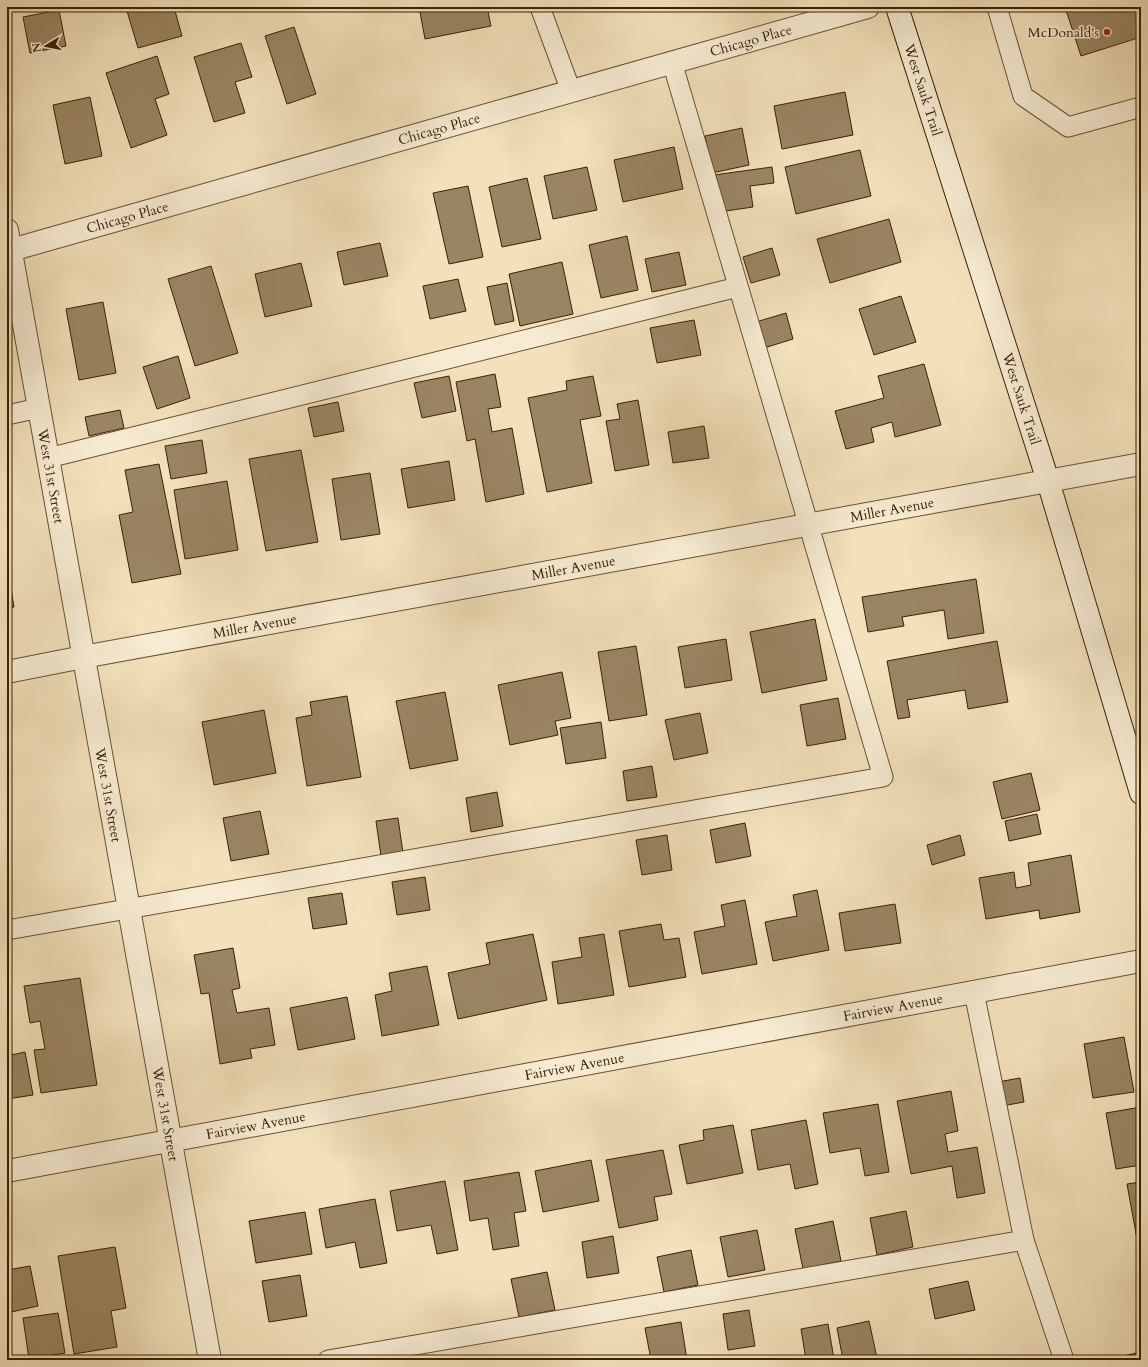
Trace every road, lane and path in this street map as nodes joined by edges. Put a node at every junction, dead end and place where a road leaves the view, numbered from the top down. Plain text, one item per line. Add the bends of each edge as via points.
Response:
1 (540, 7) edge
2 (868, 7) edge
3 (897, 7) edge
4 (997, 7) edge
5 (672, 62) junction
6 (571, 91) junction
7 (1141, 107) edge
8 (9, 240) edge
9 (738, 287) junction
10 (39, 408) junction
11 (7, 415) edge
12 (48, 458) junction
13 (1141, 464) edge
14 (1048, 481) junction
15 (808, 524) junction
16 (83, 657) junction
17 (7, 672) edge
18 (1141, 793) edge
19 (128, 908) junction
20 (7, 930) edge
21 (1141, 961) edge
22 (974, 992) junction
23 (170, 1141) junction
24 (7, 1172) edge
25 (1024, 1240) junction
26 (210, 1360) edge
27 (328, 1360) edge
28 (1064, 1360) edge

1 - 6 lane
2 - 5 street, Chicago Place
3 - 14 street, West Sauk Trail
4 - 7 lane via 1023,96 1068,127
5 - 6 street, Chicago Place
5 - 9 lane
6 - 8 street, Chicago Place
8 - 10 street, West 31st Street
9 - 12 lane
9 - 15 lane
10 - 11 lane
10 - 12 street, West 31st Street
12 - 16 street, West 31st Street
13 - 14 street, Miller Avenue
14 - 15 street, Miller Avenue
14 - 18 street, West Sauk Trail
15 - 16 street, Miller Avenue
15 - 19 lane via 883,777
16 - 17 street, Miller Avenue
16 - 19 street, West 31st Street
19 - 20 lane
19 - 23 street, West 31st Street
21 - 22 street, Fairview Avenue
22 - 23 street, Fairview Avenue
22 - 25 lane
23 - 24 street, Fairview Avenue
23 - 26 street, West 31st Street
25 - 27 lane
25 - 28 lane

